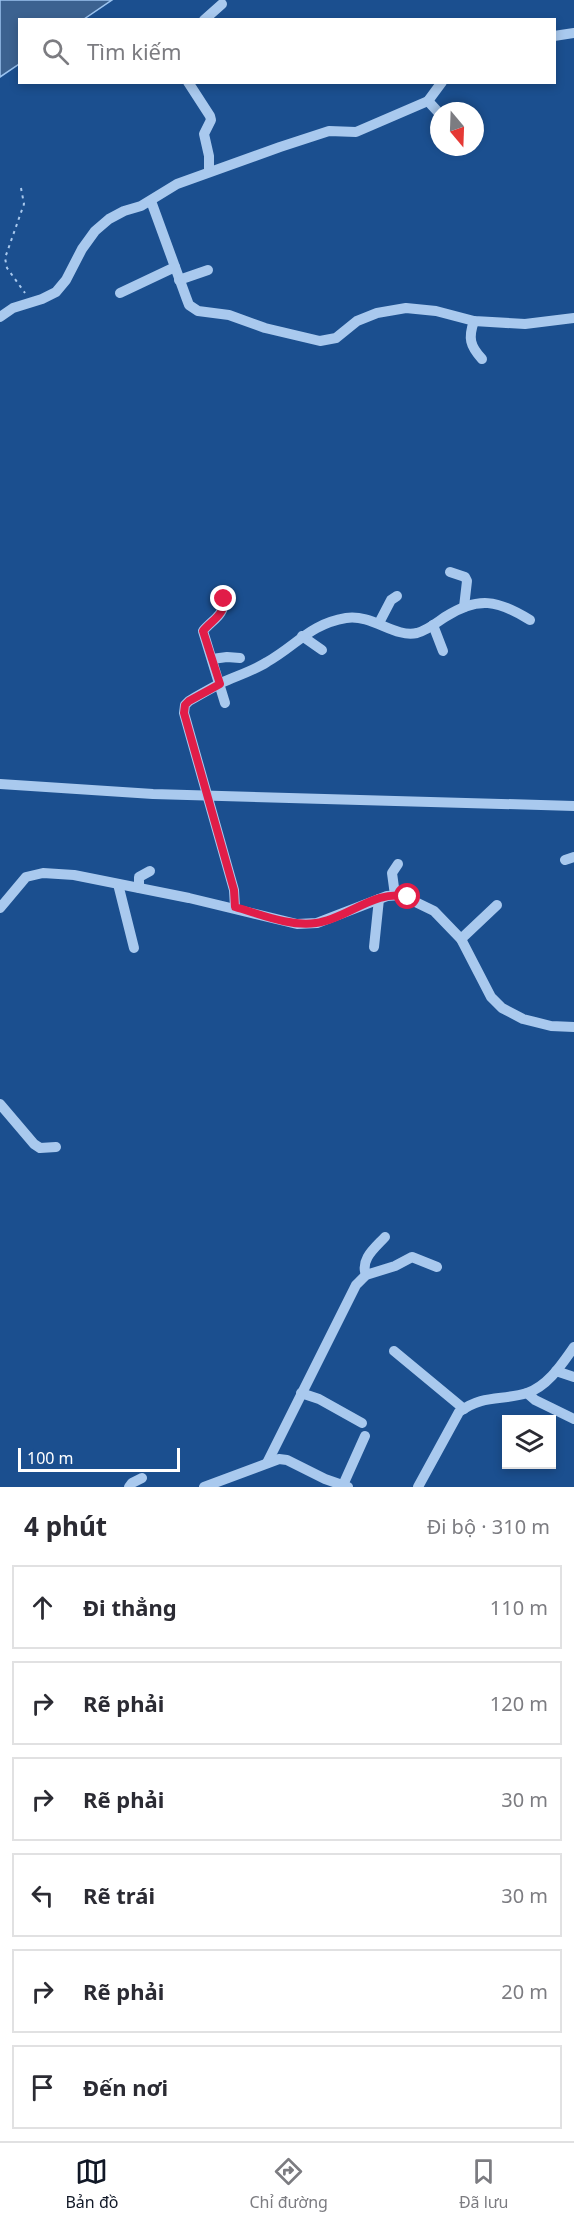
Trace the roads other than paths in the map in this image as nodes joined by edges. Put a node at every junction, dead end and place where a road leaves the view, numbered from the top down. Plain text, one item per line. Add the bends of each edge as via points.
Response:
1 (222, 4) dead end
2 (206, 18) edge
3 (574, 33) edge
4 (556, 36) edge
5 (189, 84) edge
6 (441, 84) edge
7 (428, 101) joint
8 (209, 171) junction
9 (151, 201) junction
10 (175, 267) junction
11 (208, 270) dead end
12 (179, 280) junction
13 (120, 293) dead end
14 (0, 317) edge
15 (574, 318) edge
16 (474, 321) junction
17 (482, 359) dead end
18 (450, 572) dead end
19 (397, 596) dead end
20 (224, 599) dead end
21 (464, 607) junction
22 (530, 620) dead end
23 (379, 623) junction
24 (433, 625) junction
25 (302, 636) junction
26 (322, 650) dead end
27 (443, 651) dead end
28 (240, 658) dead end
29 (212, 660) junction
30 (220, 684) junction
31 (225, 702) dead end
32 (0, 784) edge
33 (207, 796) junction
34 (574, 806) edge
35 (398, 864) dead end
36 (150, 871) dead end
37 (118, 884) junction
38 (139, 888) junction
39 (4, 893) edge
40 (395, 895) junction
41 (379, 899) junction
42 (497, 905) dead end
43 (235, 907) junction
44 (0, 908) edge
45 (461, 939) junction
46 (374, 946) dead end
47 (134, 948) dead end
48 (574, 1027) edge
49 (0, 1104) edge
50 (56, 1147) dead end
51 (385, 1237) dead end
52 (438, 1267) dead end
53 (366, 1275) junction
54 (574, 1347) edge
55 (394, 1351) dead end
56 (556, 1371) junction
57 (574, 1377) edge
58 (301, 1393) junction
59 (527, 1393) junction
60 (464, 1409) junction
61 (574, 1419) edge
62 (362, 1423) dead end
63 (366, 1436) dead end
64 (267, 1462) junction
65 (142, 1479) dead end
66 (235, 1482) edge
67 (346, 1486) edge
68 (129, 1487) edge
69 (204, 1487) edge
70 (418, 1487) edge

1 - 2 street
3 - 4 street
5 - 8 street via 211,120 204,134
6 - 7 street
7 - 8 street via 356,132 328,131
8 - 9 street via 177,184
9 - 10 street
9 - 14 street via 109,219 95,231 56,292
10 - 12 street
10 - 13 street
11 - 12 street
12 - 16 street via 189,305 198,311 229,315 320,341 336,338 357,321 377,313 406,308
15 - 16 street via 525,324
16 - 17 street via 470,340
18 - 21 street via 467,581
19 - 23 street
20 - 29 street via 222,611 203,631
21 - 22 street via 496,603
21 - 24 street
23 - 24 street via 414,633
23 - 25 street via 346,618 315,627
24 - 27 street
25 - 26 street
25 - 30 street via 265,663
28 - 29 street
29 - 30 street
30 - 31 street
30 - 33 street via 189,701 184,709
32 - 33 street
33 - 34 street
33 - 43 street via 234,890
35 - 40 street via 392,873
36 - 38 street via 139,877
37 - 38 street
37 - 39 street via 43,873 26,878
37 - 47 street
38 - 43 street
39 - 44 street
40 - 41 street
40 - 45 street via 408,897 434,911
41 - 43 street via 317,923 297,924
41 - 46 street
42 - 45 street
45 - 48 street via 491,997 502,1008 523,1019
49 - 50 street via 34,1144 40,1148
51 - 53 street via 366,1259
52 - 53 street via 412,1257
53 - 58 street via 356,1285
54 - 56 street
55 - 60 street
56 - 57 street
56 - 59 street
58 - 62 street
58 - 64 street
59 - 60 street via 489,1398
59 - 61 street via 535,1401
60 - 70 street
63 - 67 street
64 - 66 street
64 - 67 street via 287,1460
65 - 68 street
66 - 69 street

